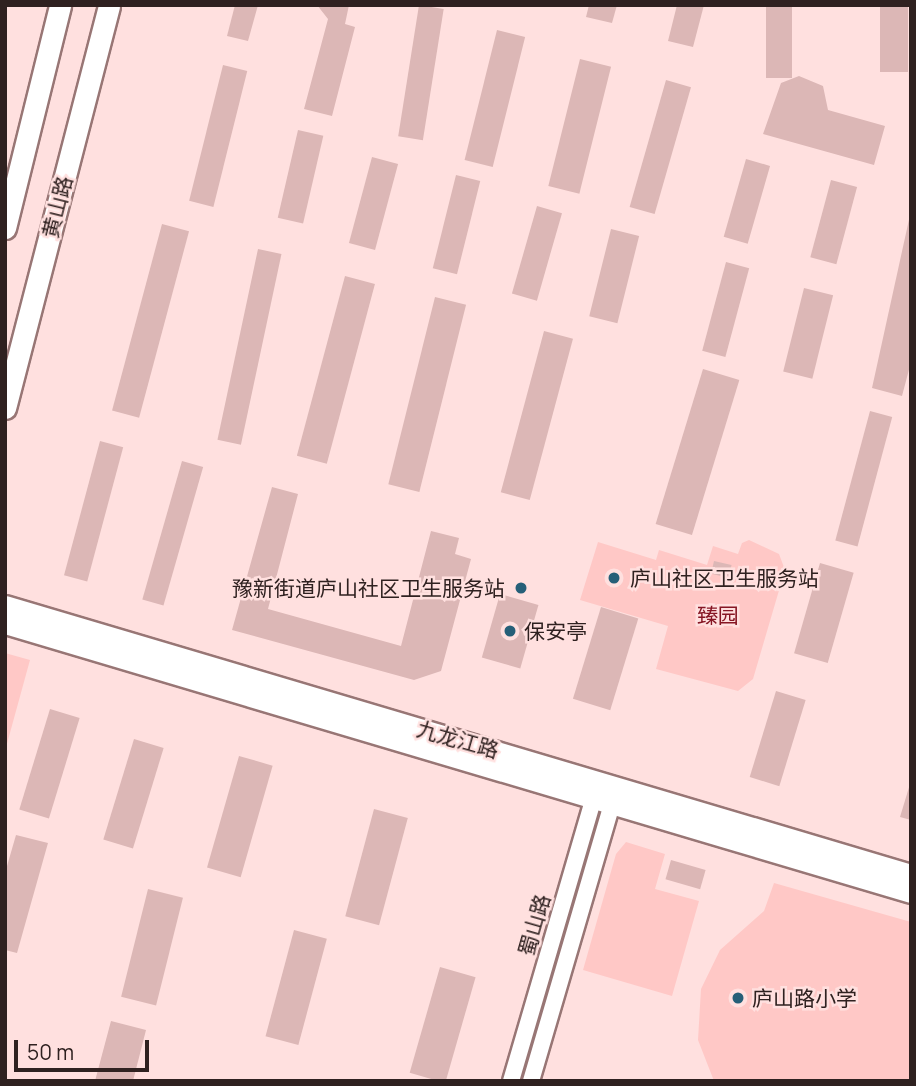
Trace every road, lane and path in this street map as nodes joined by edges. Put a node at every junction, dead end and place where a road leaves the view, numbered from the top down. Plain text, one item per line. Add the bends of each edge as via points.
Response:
1 (60, 5) edge
2 (109, 5) edge
3 (5, 228) edge
4 (5, 408) edge
5 (5, 606) edge
6 (5, 623) edge
7 (605, 793) junction
8 (911, 875) edge
9 (911, 892) edge
10 (511, 1081) edge
11 (531, 1081) edge

1 - 3 street
2 - 4 street, 黄山路
5 - 7 street, 九龙江路
6 - 7 street, 九龙江路
7 - 8 street, 九龙江路
7 - 9 street, 九龙江路
7 - 10 street, 蜀山路
7 - 11 street, 蜀山路

